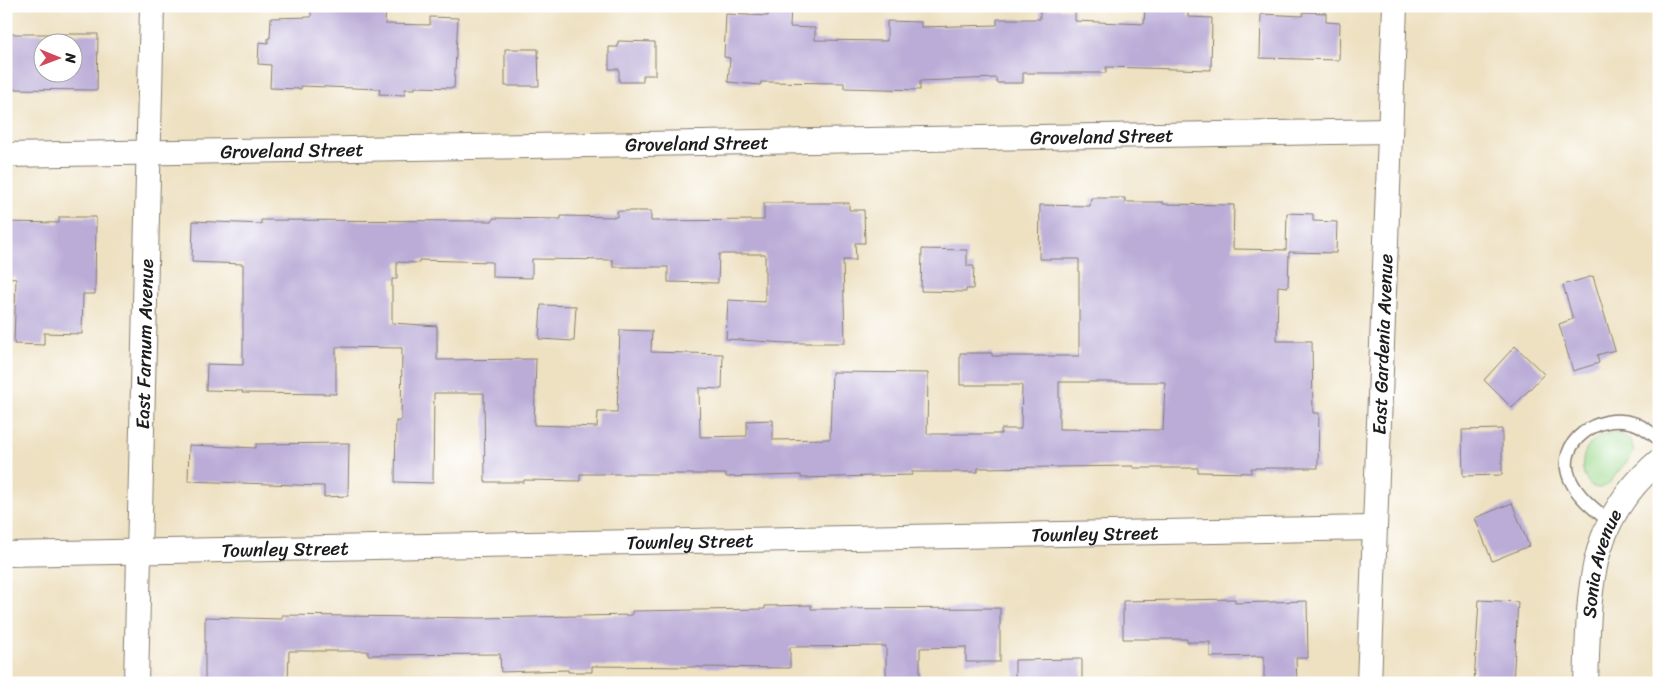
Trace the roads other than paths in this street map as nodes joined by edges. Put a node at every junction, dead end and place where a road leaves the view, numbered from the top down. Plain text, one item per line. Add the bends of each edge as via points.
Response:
1 (152, 6) edge
2 (1395, 6) edge
3 (1389, 131) junction
4 (148, 152) junction
5 (6, 155) edge
6 (1659, 439) edge
7 (1659, 461) edge
8 (1609, 521) junction
9 (1374, 528) junction
10 (139, 551) junction
11 (6, 554) edge
12 (136, 683) edge
13 (1369, 683) edge
14 (1586, 683) edge

1 - 4 street, East Farnum Avenue
2 - 3 street, East Gardenia Avenue
3 - 4 street, Groveland Street
3 - 9 street, East Gardenia Avenue
4 - 5 street, Groveland Street
4 - 10 street, East Farnum Avenue
6 - 8 lane via 1633,423 1616,420 1583,431 1572,446 1568,460 1569,477 1579,495
7 - 8 street, Sonia Avenue via 1624,496
8 - 14 street, Sonia Avenue via 1596,557 1590,593
9 - 10 street, Townley Street
9 - 13 street, East Gardenia Avenue
10 - 11 street, Townley Street
10 - 12 street, East Farnum Avenue

